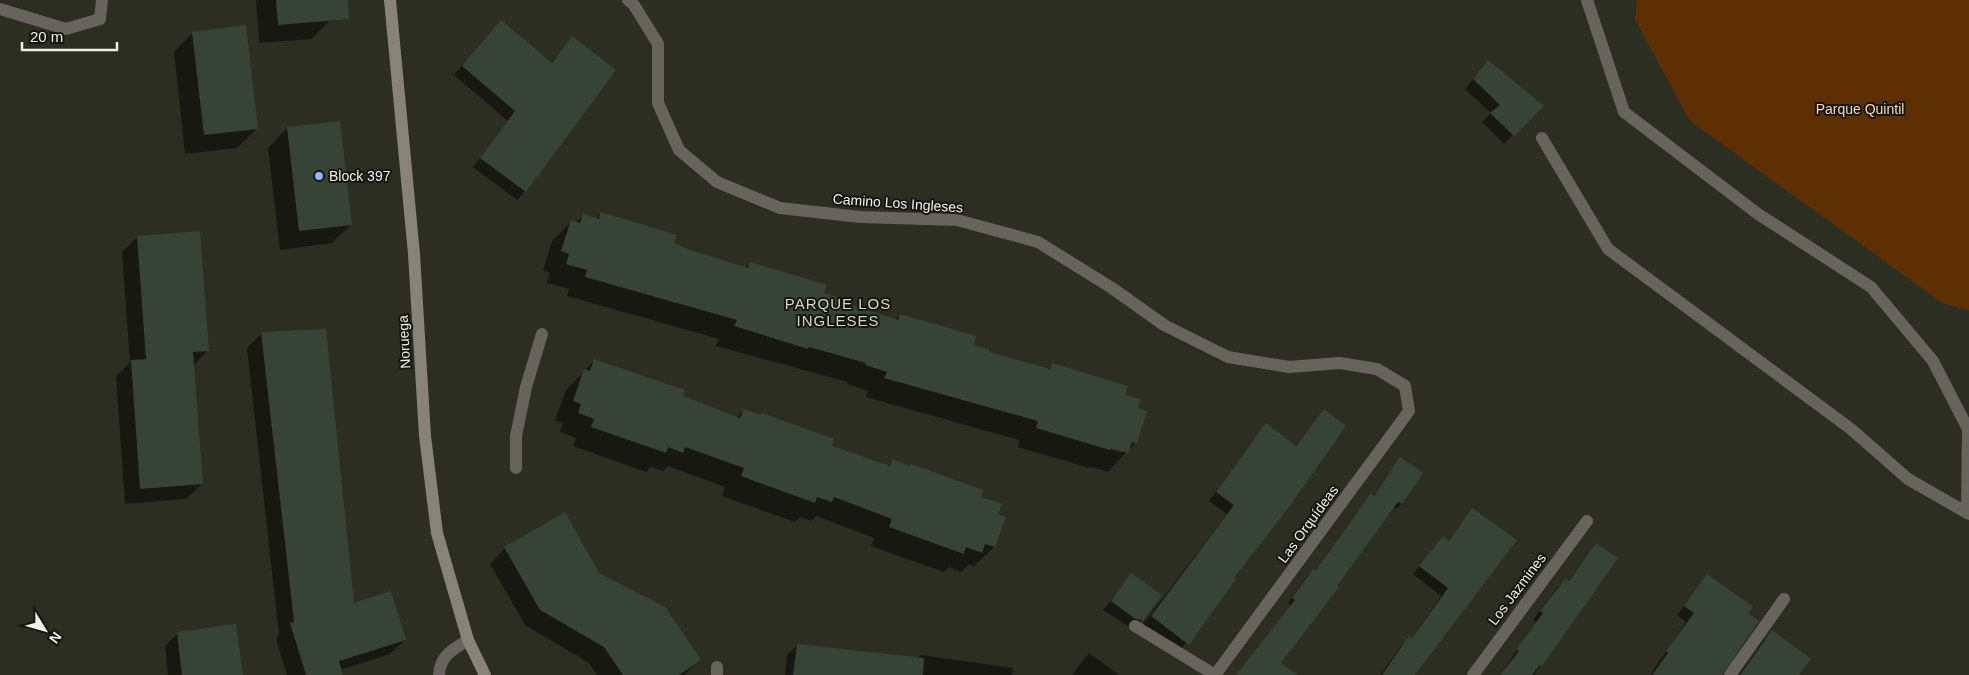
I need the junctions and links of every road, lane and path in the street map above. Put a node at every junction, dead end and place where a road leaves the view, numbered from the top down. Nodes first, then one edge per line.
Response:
1 (102, 0) edge
2 (390, 0) edge
3 (628, 0) edge
4 (1587, 0) edge
5 (0, 10) edge
6 (1542, 138) dead end
7 (542, 334) dead end
8 (1405, 386) joint
9 (516, 468) dead end
10 (1968, 512) edge
11 (1586, 521) dead end
12 (1784, 599) dead end
13 (1135, 626) dead end
14 (468, 640) junction
15 (440, 675) edge
16 (485, 675) edge
17 (1215, 675) edge
18 (1472, 675) edge
19 (1730, 675) edge

1 - 5 street
2 - 14 main road, Noruega
3 - 8 street, Camino Los Ingleses
4 - 10 street
6 - 10 street
7 - 9 street
8 - 17 street, Las Orquídeas
11 - 18 street, Los Jazmines
12 - 19 street
13 - 17 street
14 - 15 street
14 - 16 main road, Noruega

